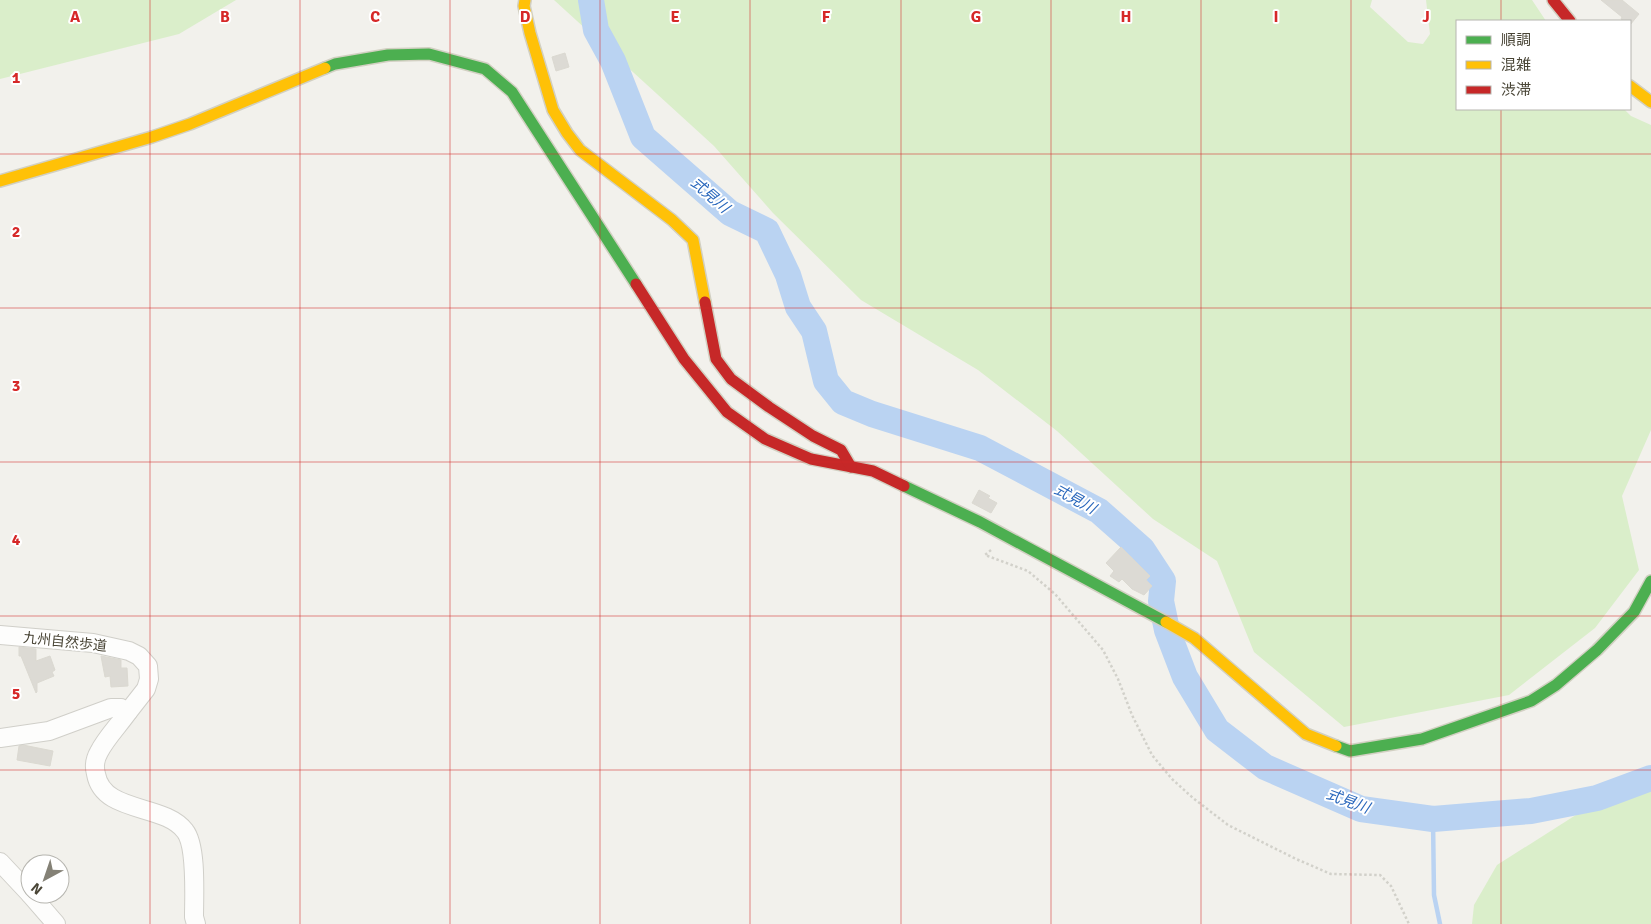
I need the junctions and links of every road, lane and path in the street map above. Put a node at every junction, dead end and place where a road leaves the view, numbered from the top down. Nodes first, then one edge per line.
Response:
1 (525, 0) edge
2 (1553, 0) edge
3 (1569, 20) edge
4 (1631, 87) edge
5 (1651, 102) edge
6 (0, 181) edge
7 (851, 467) junction
8 (995, 545) dead end
9 (1651, 581) edge
10 (0, 635) edge
11 (128, 712) junction
12 (0, 738) edge
13 (0, 862) edge
14 (20, 883) edge
15 (39, 904) edge
16 (56, 924) edge
17 (196, 924) edge
18 (1409, 924) edge

1 - 7 street
2 - 3 street
4 - 5 street
6 - 7 street
7 - 9 street
8 - 18 path
10 - 11 street, 九州自然歩道
11 - 12 street
11 - 17 street, 九州自然歩道
13 - 14 street
15 - 16 street

